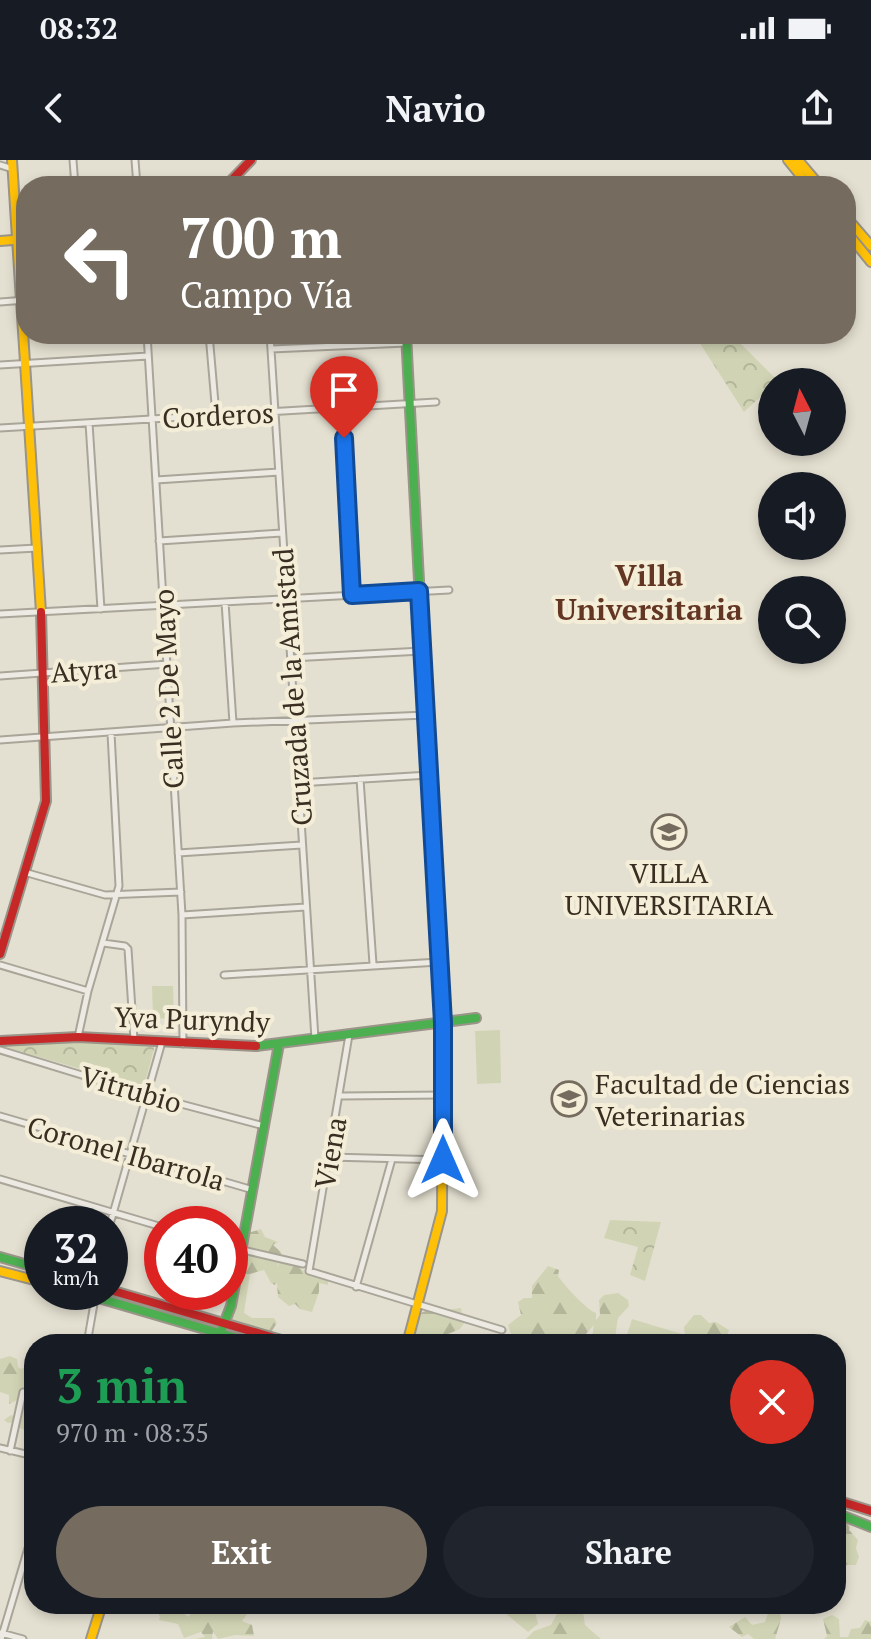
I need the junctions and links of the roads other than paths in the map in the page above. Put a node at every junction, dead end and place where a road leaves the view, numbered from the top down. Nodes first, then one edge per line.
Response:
1 (788, 160) edge
2 (798, 160) edge
3 (12, 164) edge
4 (0, 165) edge
5 (801, 176) edge
6 (812, 176) edge
7 (16, 194) edge
8 (856, 229) edge
9 (856, 243) edge
10 (871, 246) edge
11 (871, 262) edge
12 (24, 344) edge
13 (147, 344) edge
14 (210, 344) edge
15 (271, 344) edge
16 (332, 344) edge
17 (406, 344) edge
18 (271, 349) junction
19 (148, 356) junction
20 (24, 364) junction
21 (0, 365) edge
22 (436, 402) dead end
23 (409, 404) junction
24 (342, 407) junction
25 (275, 412) junction
26 (216, 415) junction
27 (152, 419) junction
28 (89, 423) junction
29 (28, 426) junction
30 (0, 428) edge
31 (279, 472) junction
32 (156, 480) junction
33 (283, 533) junction
34 (159, 541) junction
35 (37, 548) junction
36 (0, 550) edge
37 (449, 590) dead end
38 (419, 591) junction
39 (352, 595) junction
40 (287, 598) junction
41 (225, 602) junction
42 (163, 605) junction
43 (101, 609) junction
44 (41, 612) junction
45 (0, 614) edge
46 (422, 651) junction
47 (291, 658) junction
48 (168, 664) junction
49 (44, 673) junction
50 (0, 676) edge
51 (426, 715) junction
52 (294, 720) junction
53 (233, 723) junction
54 (171, 727) junction
55 (111, 733) junction
56 (46, 737) junction
57 (0, 740) edge
58 (429, 775) junction
59 (360, 779) junction
60 (298, 783) junction
61 (302, 845) junction
62 (178, 853) junction
63 (24, 872) junction
64 (181, 892) junction
65 (117, 896) junction
66 (306, 907) junction
67 (182, 915) junction
68 (103, 943) junction
69 (0, 954) edge
70 (439, 962) junction
71 (373, 964) junction
72 (0, 965) edge
73 (310, 969) junction
74 (224, 975) dead end
75 (88, 991) junction
76 (476, 1018) dead end
77 (443, 1023) junction
78 (349, 1035) junction
79 (78, 1037) junction
80 (134, 1040) junction
81 (315, 1040) junction
82 (0, 1041) edge
83 (162, 1042) junction
84 (183, 1044) junction
85 (279, 1044) junction
86 (0, 1050) edge
87 (147, 1095) junction
88 (443, 1095) junction
89 (341, 1096) junction
90 (0, 1116) edge
91 (264, 1126) junction
92 (130, 1154) junction
93 (330, 1157) junction
94 (392, 1159) junction
95 (443, 1160) junction
96 (0, 1179) edge
97 (253, 1190) junction
98 (90, 1206) edge
99 (115, 1206) edge
100 (248, 1220) edge
101 (248, 1252) edge
102 (0, 1257) edge
103 (24, 1264) edge
104 (303, 1264) dead end
105 (0, 1271) edge
106 (24, 1277) edge
107 (356, 1287) junction
108 (128, 1295) edge
109 (418, 1305) junction
110 (128, 1307) edge
111 (93, 1310) edge
112 (229, 1310) edge
113 (226, 1323) junction
114 (502, 1330) dead end
115 (89, 1334) edge
116 (222, 1334) joint
117 (262, 1334) edge
118 (410, 1334) edge
119 (23, 1392) dead end
120 (0, 1448) edge
121 (10, 1451) junction
122 (24, 1454) edge
123 (846, 1503) edge
124 (871, 1511) edge
125 (846, 1517) edge
126 (871, 1527) edge
127 (24, 1560) edge
128 (99, 1614) edge
129 (1, 1635) edge
130 (23, 1639) edge
131 (91, 1639) edge

1 - 5 main road
2 - 6 main road
3 - 4 street
3 - 7 main road
8 - 10 main road
9 - 11 main road
12 - 20 main road
13 - 19 street, Calle 2 De Mayo
14 - 26 street
15 - 18 street, Cruzada de la Amistad
16 - 18 street
17 - 23 main road
18 - 25 street, Cruzada de la Amistad
19 - 20 street
19 - 27 street, Calle 2 De Mayo
20 - 21 street
20 - 29 main road
22 - 23 street, Corderos
23 - 24 street, Corderos
23 - 38 main road
24 - 25 street, Corderos
24 - 39 street
25 - 26 street, Corderos
25 - 31 street, Cruzada de la Amistad
26 - 27 street, Corderos
27 - 28 street, Corderos
27 - 32 street, Calle 2 De Mayo
28 - 29 street, Corderos
28 - 43 street
29 - 30 street, Corderos
29 - 35 main road
31 - 32 street
31 - 33 street, Cruzada de la Amistad
32 - 34 street, Calle 2 De Mayo
33 - 34 street
33 - 40 street, Cruzada de la Amistad
34 - 42 street, Calle 2 De Mayo
35 - 36 street
35 - 44 main road
37 - 38 street
38 - 39 street
38 - 46 main road
39 - 40 street
40 - 41 street
40 - 47 street, Cruzada de la Amistad
41 - 42 street
41 - 53 street
42 - 43 street
42 - 48 street, Calle 2 De Mayo
43 - 44 street
44 - 45 street
44 - 49 main road
46 - 47 street
46 - 51 main road
47 - 52 street, Cruzada de la Amistad
48 - 49 street, Atyra
48 - 54 street, Calle 2 De Mayo
49 - 50 street, Atyra
49 - 56 main road
51 - 52 street
51 - 58 main road
52 - 53 street
52 - 60 street, Cruzada de la Amistad
53 - 54 street
54 - 55 street
54 - 62 street, Calle 2 De Mayo
55 - 56 street
55 - 65 street
56 - 57 street
56 - 63 main road
58 - 59 street
58 - 70 main road
59 - 60 street
59 - 71 street
60 - 61 street, Cruzada de la Amistad
61 - 62 street
61 - 66 street, Cruzada de la Amistad
62 - 64 street, Calle 2 De Mayo
63 - 65 street
63 - 69 main road
64 - 65 street
64 - 67 street, Calle 2 De Mayo
65 - 68 street
66 - 67 street
66 - 73 street, Cruzada de la Amistad
67 - 84 street, Calle 2 De Mayo
68 - 75 street
68 - 80 street
70 - 71 street
70 - 77 main road
71 - 73 street
72 - 75 street
73 - 74 street
73 - 81 street, Cruzada de la Amistad
75 - 79 street
76 - 77 main road, Yva Puryndy
77 - 78 main road, Yva Puryndy
77 - 88 main road
78 - 81 main road, Yva Puryndy
78 - 89 street, Viena
79 - 80 main road, Yva Puryndy
79 - 82 main road, Yva Puryndy
80 - 83 main road, Yva Puryndy
81 - 85 main road, Yva Puryndy
83 - 84 main road, Yva Puryndy
83 - 87 street
84 - 85 main road, Yva Puryndy
85 - 91 main road
86 - 87 street, Vitrubio
87 - 91 street, Vitrubio
87 - 92 street
88 - 89 street
88 - 95 main road
89 - 93 street, Viena
90 - 92 street, Coronel Ibarrola
91 - 97 main road
92 - 97 street, Coronel Ibarrola
92 - 99 street
93 - 94 street
93 - 107 street, Viena
94 - 95 street
94 - 107 street
95 - 109 main road
96 - 98 street
97 - 100 main road
101 - 104 street
102 - 103 main road
105 - 106 main road
107 - 109 street
108 - 113 main road
109 - 114 street
109 - 118 main road
110 - 116 main road
111 - 115 street
112 - 113 main road
113 - 116 main road
113 - 117 main road
119 - 121 street
120 - 121 street
121 - 122 street
123 - 124 main road
125 - 126 main road
127 - 129 street
128 - 131 main road
129 - 130 street

